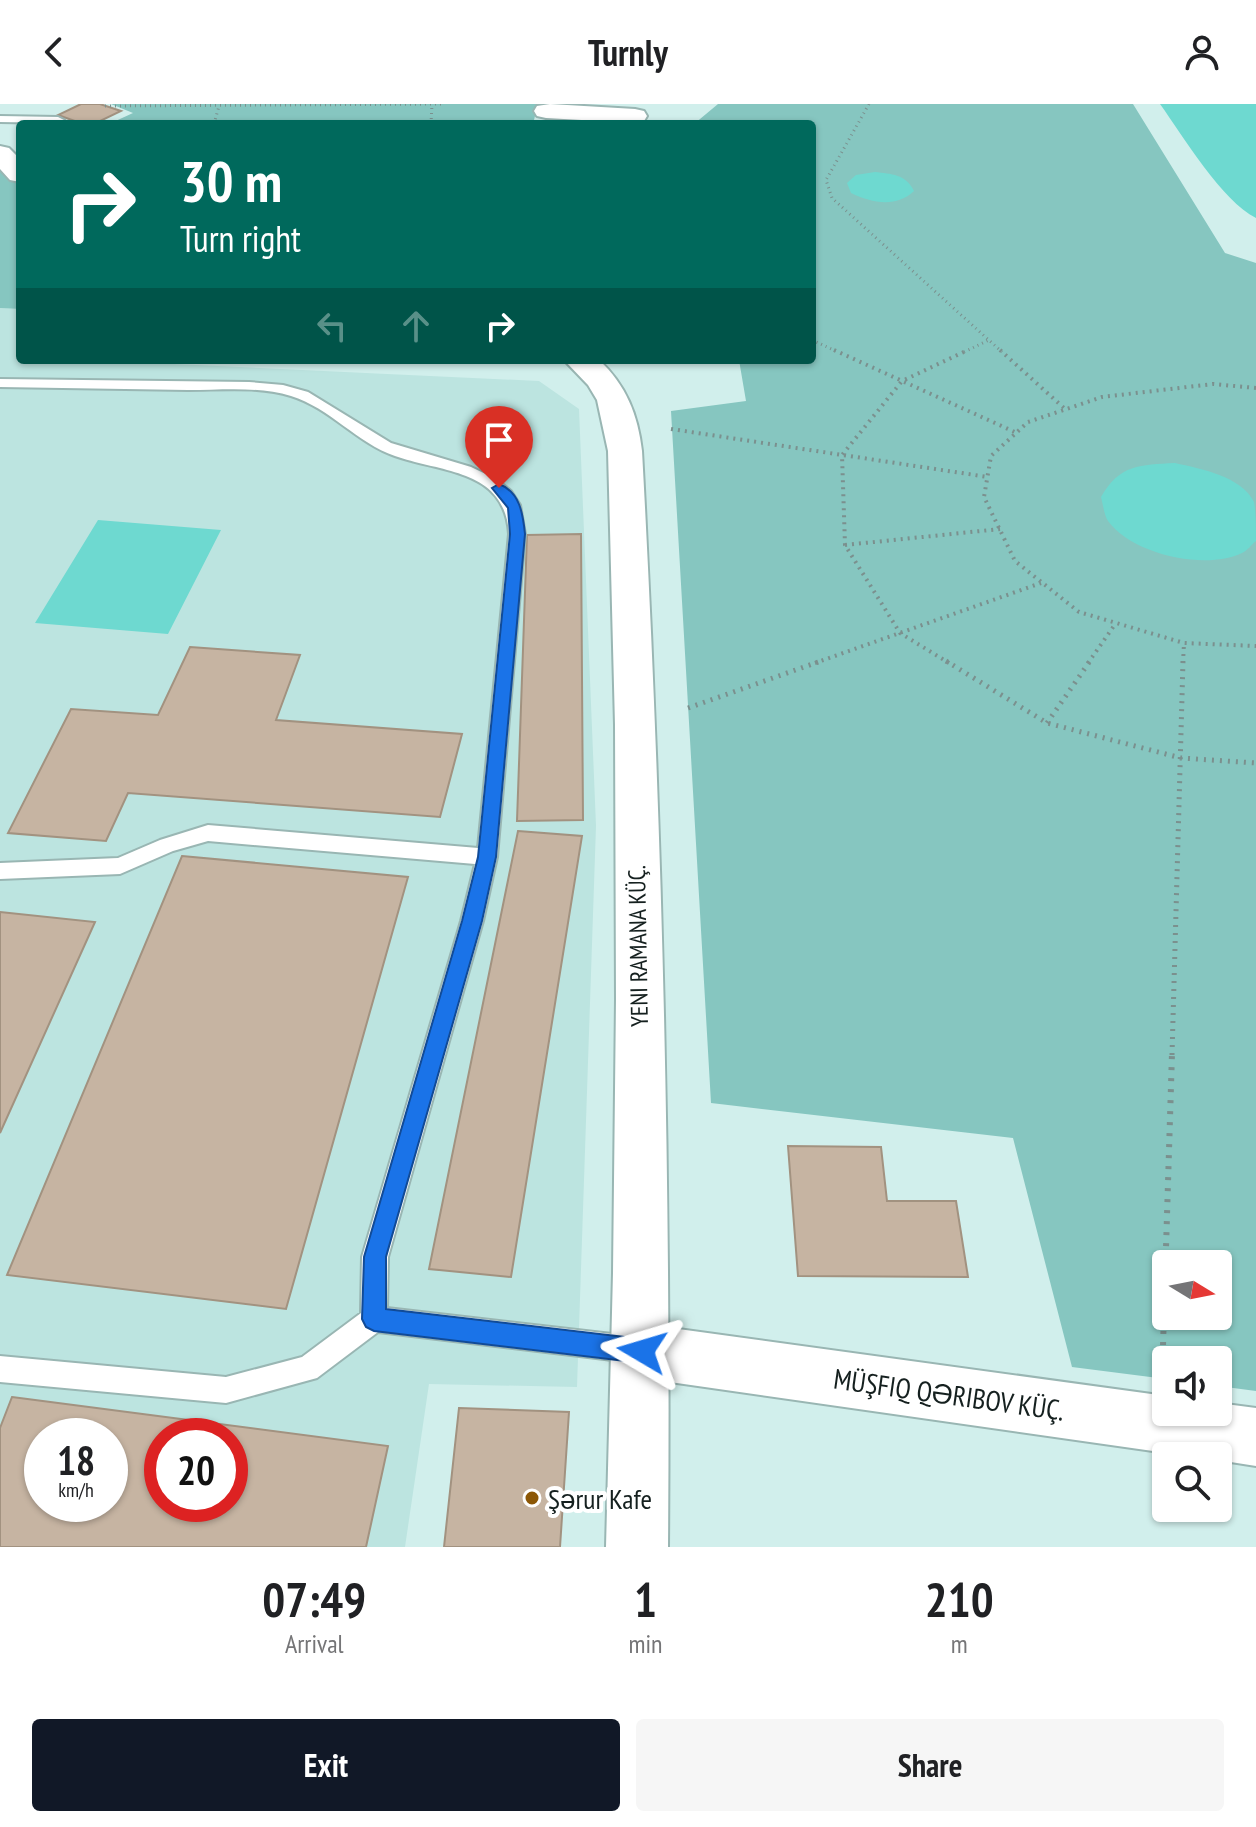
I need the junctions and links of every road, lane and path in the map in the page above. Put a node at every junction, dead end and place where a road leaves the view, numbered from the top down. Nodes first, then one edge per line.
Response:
1 (432, 104) edge
2 (442, 104) edge
3 (869, 104) edge
4 (184, 105) edge
5 (105, 106) edge
6 (219, 106) junction
7 (545, 113) edge
8 (635, 116) dead end
9 (0, 119) edge
10 (58, 120) dead end
11 (215, 120) edge
12 (0, 154) edge
13 (16, 170) edge
14 (989, 340) junction
15 (816, 342) edge
16 (585, 364) edge
17 (902, 381) junction
18 (0, 383) edge
19 (1256, 388) edge
20 (1066, 410) junction
21 (671, 429) dead end
22 (1017, 433) junction
23 (842, 455) junction
24 (988, 477) junction
25 (1000, 529) junction
26 (845, 545) junction
27 (1041, 583) junction
28 (1116, 623) junction
29 (900, 633) junction
30 (1184, 643) junction
31 (1256, 646) edge
32 (688, 708) dead end
33 (1047, 723) junction
34 (1181, 758) junction
35 (1256, 763) edge
36 (487, 857) junction
37 (0, 871) edge
38 (374, 1319) junction
39 (1163, 1346) edge
40 (642, 1351) junction
41 (0, 1369) edge
42 (1256, 1437) edge
43 (637, 1547) edge

1 - 2 path
1 - 6 path
3 - 14 path
4 - 5 path
4 - 6 path
6 - 11 path
7 - 8 street
9 - 10 lane
12 - 13 street
14 - 17 path
14 - 20 path
15 - 17 path
16 - 40 street, YENI RAMANA KÜÇ.
17 - 22 path
17 - 23 path
18 - 36 lane
19 - 20 path
20 - 22 path
21 - 23 path
22 - 24 path
23 - 24 path
23 - 26 path
24 - 25 path
25 - 26 path
25 - 27 path
26 - 29 path
27 - 28 path
27 - 29 path
28 - 30 path
28 - 33 path
29 - 32 path
29 - 33 path
30 - 31 path
30 - 34 path
33 - 34 path
34 - 35 path
34 - 39 path
36 - 37 lane
36 - 38 lane
38 - 40 lane
38 - 41 lane
40 - 42 street, MÜŞFIQ QƏRIBOV KÜÇ.
40 - 43 street, YENI RAMANA KÜÇ.

